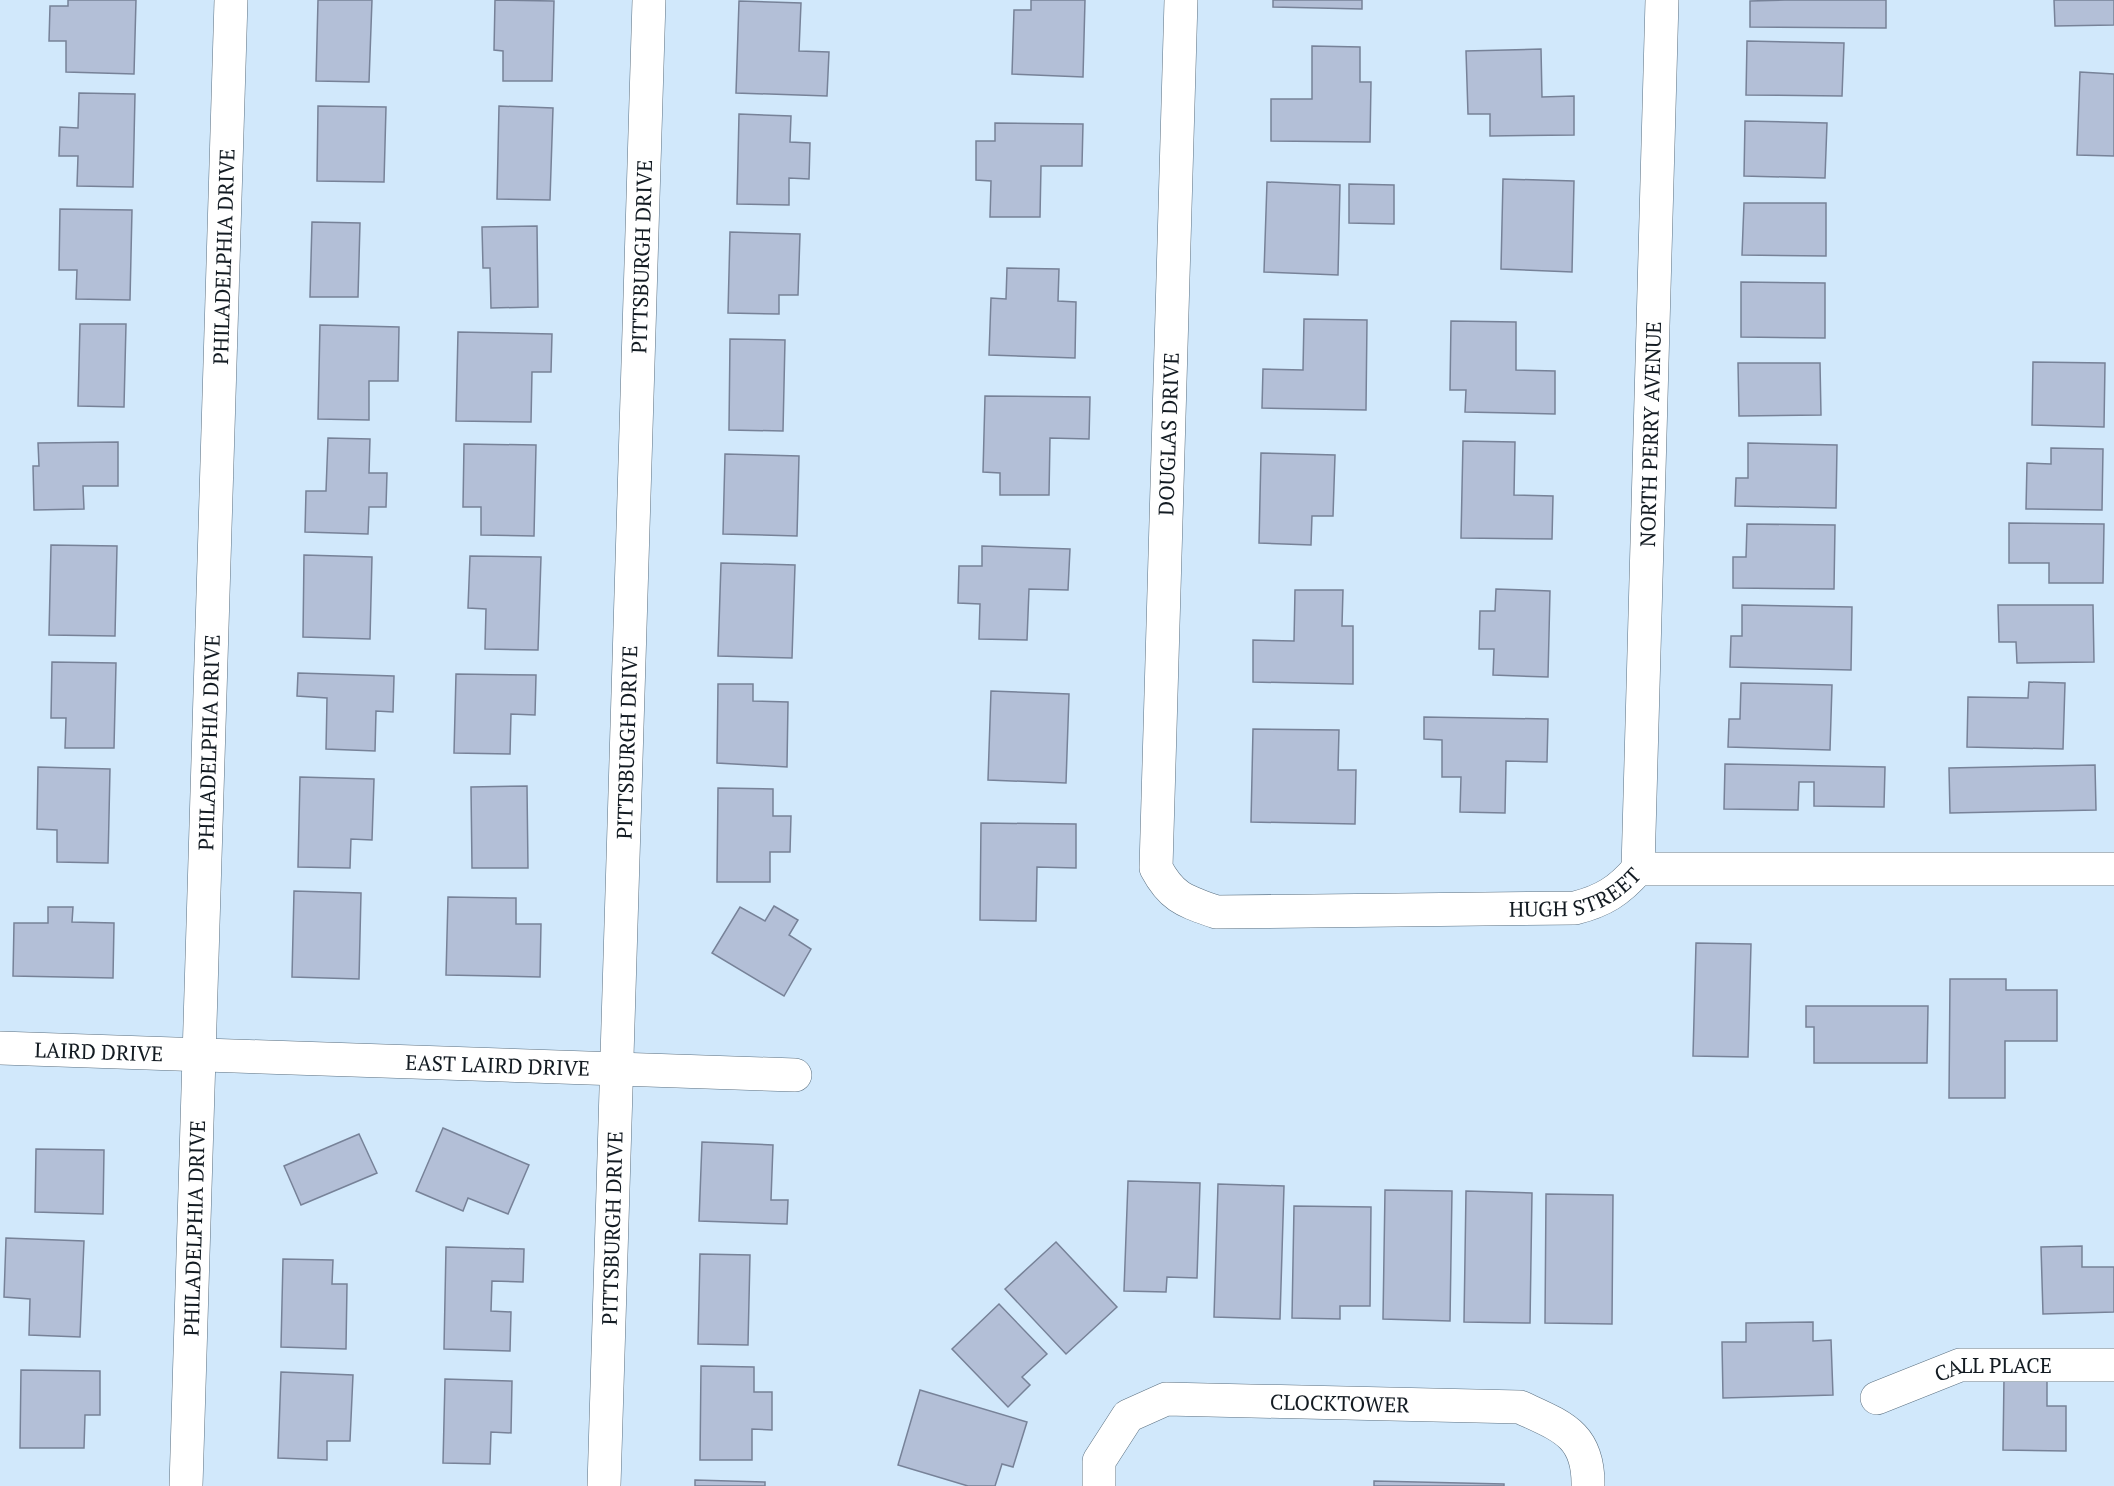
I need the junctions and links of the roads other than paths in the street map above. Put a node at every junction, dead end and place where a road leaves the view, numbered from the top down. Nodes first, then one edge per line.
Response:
1 (231, 0) edge
2 (649, 0) edge
3 (1181, 0) edge
4 (1662, 0) edge
5 (1156, 868) joint
6 (1638, 869) junction
7 (2114, 869) edge
8 (0, 1048) edge
9 (199, 1054) junction
10 (616, 1067) junction
11 (795, 1074) dead end
12 (2114, 1365) edge
13 (1876, 1398) dead end
14 (186, 1486) edge
15 (604, 1486) edge
16 (1099, 1486) edge
17 (1588, 1486) edge

1 - 9 street, PHILADELPHIA DRIVE
2 - 10 street, PITTSBURGH DRIVE
3 - 5 street, DOUGLAS DRIVE
4 - 6 street, NORTH PERRY AVENUE
5 - 6 street, HUGH STREET
6 - 7 street, HUGH STREET
8 - 9 street, LAIRD DRIVE
9 - 10 street, EAST LAIRD DRIVE
9 - 14 street, PHILADELPHIA DRIVE
10 - 11 street, EAST LAIRD DRIVE
10 - 15 street, PITTSBURGH DRIVE
12 - 13 street, CALL PLACE
16 - 17 street, CLOCKTOWER

